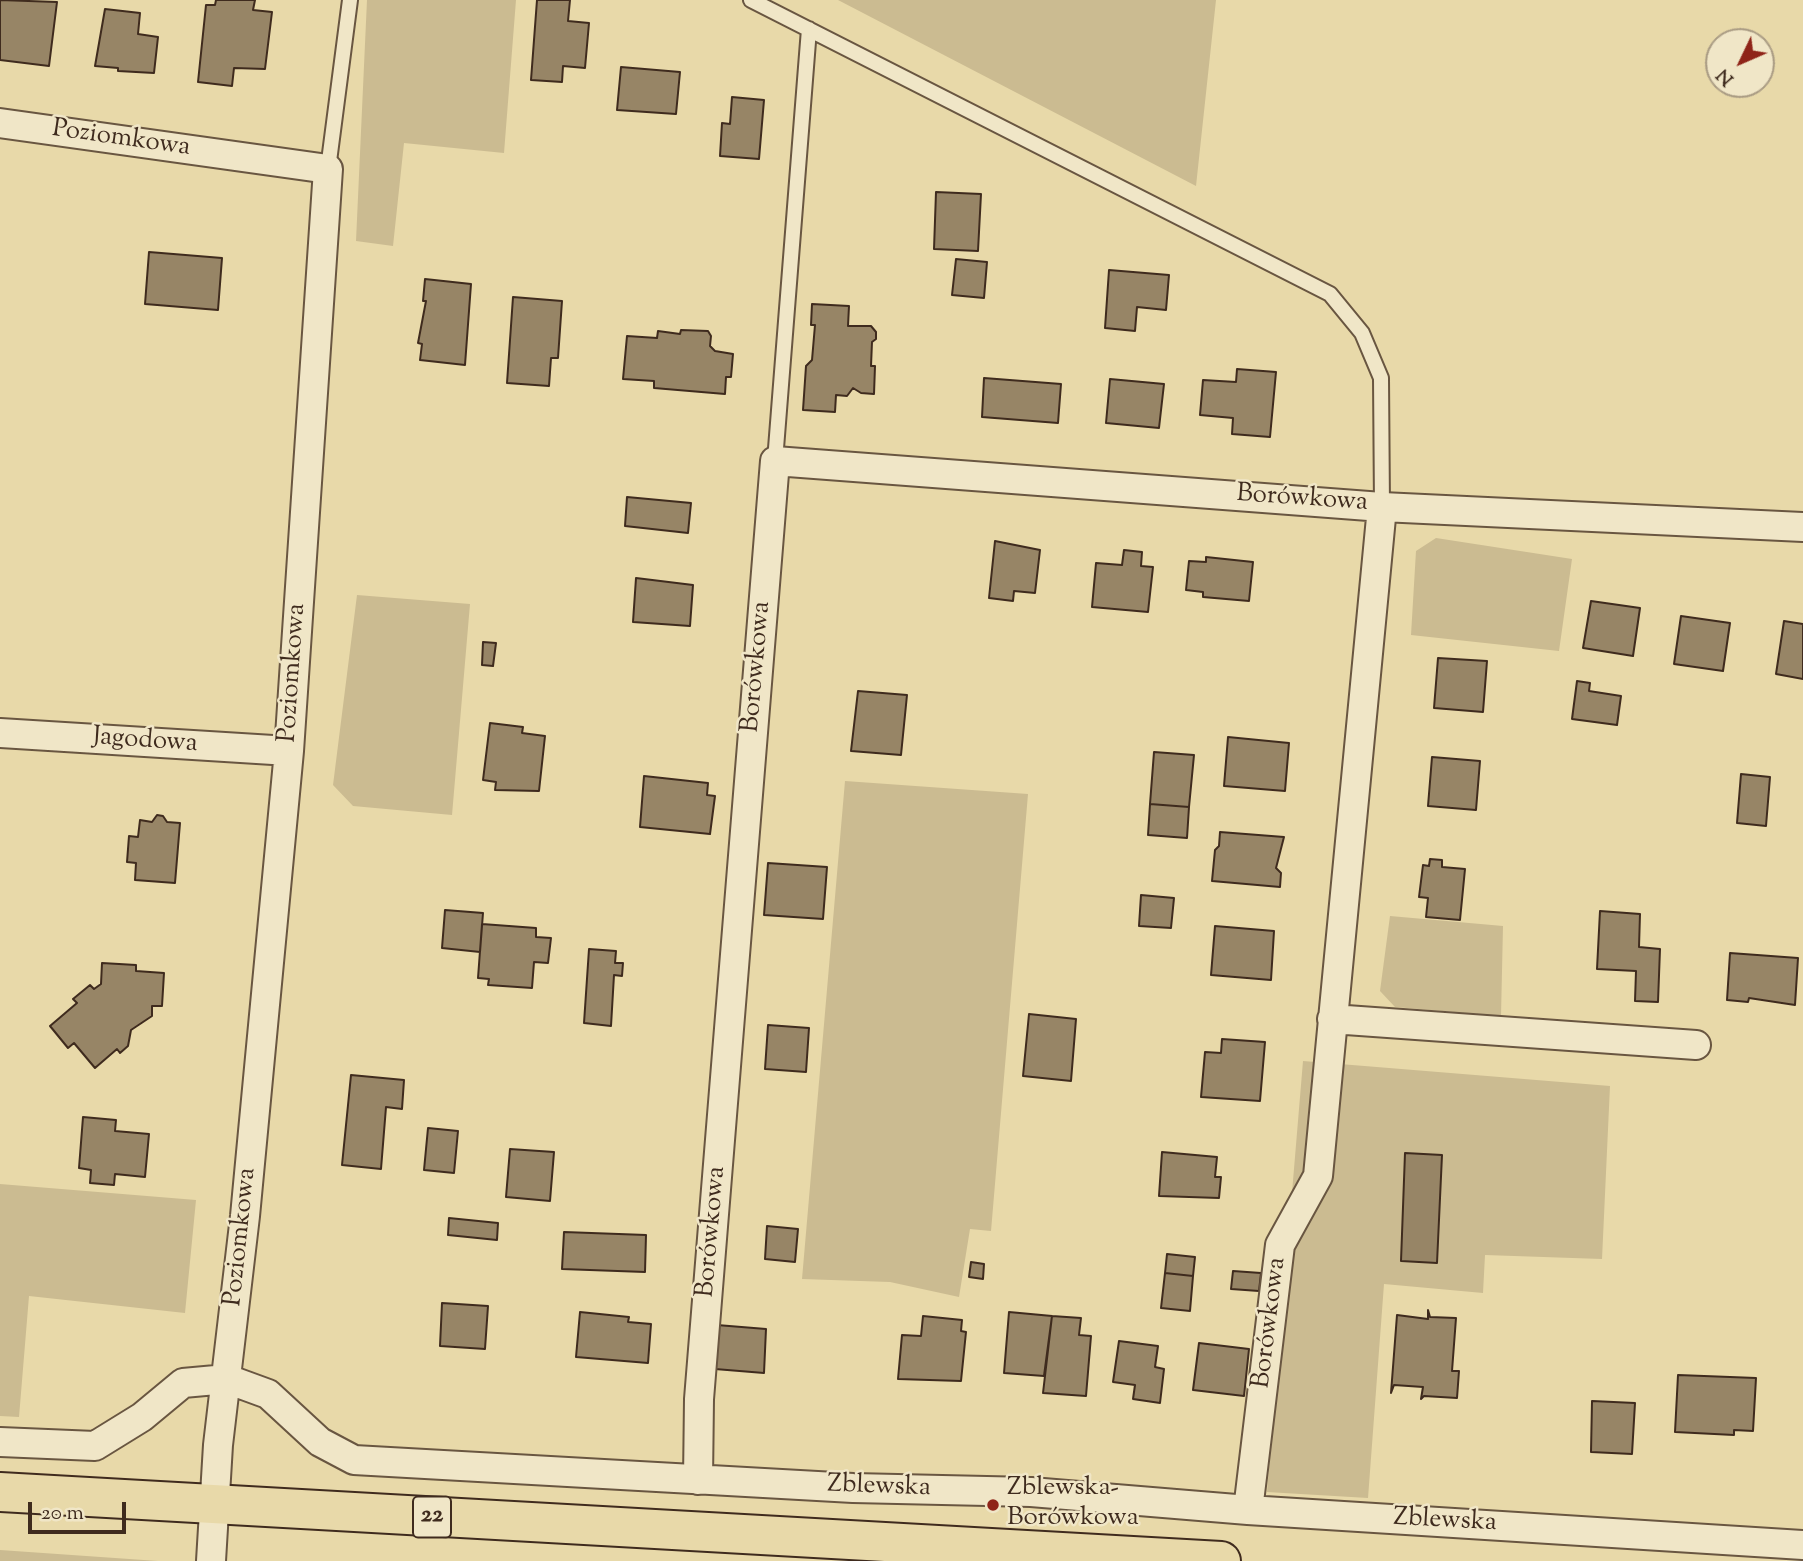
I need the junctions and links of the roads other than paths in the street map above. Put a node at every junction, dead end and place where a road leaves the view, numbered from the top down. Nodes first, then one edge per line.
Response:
1 (350, 0) edge
2 (751, 0) edge
3 (809, 29) junction
4 (0, 123) edge
5 (328, 169) junction
6 (775, 461) junction
7 (1382, 506) junction
8 (1803, 527) edge
9 (0, 733) edge
10 (289, 751) junction
11 (1332, 1019) junction
12 (1696, 1045) dead end
13 (227, 1379) junction
14 (0, 1442) edge
15 (698, 1480) junction
16 (0, 1492) edge
17 (214, 1504) junction
18 (1248, 1510) junction
19 (1803, 1545) edge
20 (211, 1561) edge
21 (1221, 1561) edge

1 - 5 lane
2 - 3 lane
3 - 6 lane
3 - 7 lane
4 - 5 street, Poziomkowa
5 - 10 street, Poziomkowa
6 - 7 street, Borówkowa
6 - 15 street, Borówkowa
7 - 8 street, Borówkowa
7 - 11 street, Borówkowa
9 - 10 street, Jagodowa
10 - 13 street, Poziomkowa
11 - 12 street
11 - 18 street, Borówkowa
13 - 14 street, Zblewska
13 - 15 street, Zblewska
13 - 17 street, Poziomkowa
15 - 18 street, Zblewska
16 - 17 main road, Zblewska / 22
17 - 20 street, Poziomkowa
17 - 21 main road, Zblewska / 22
18 - 19 street, Zblewska

